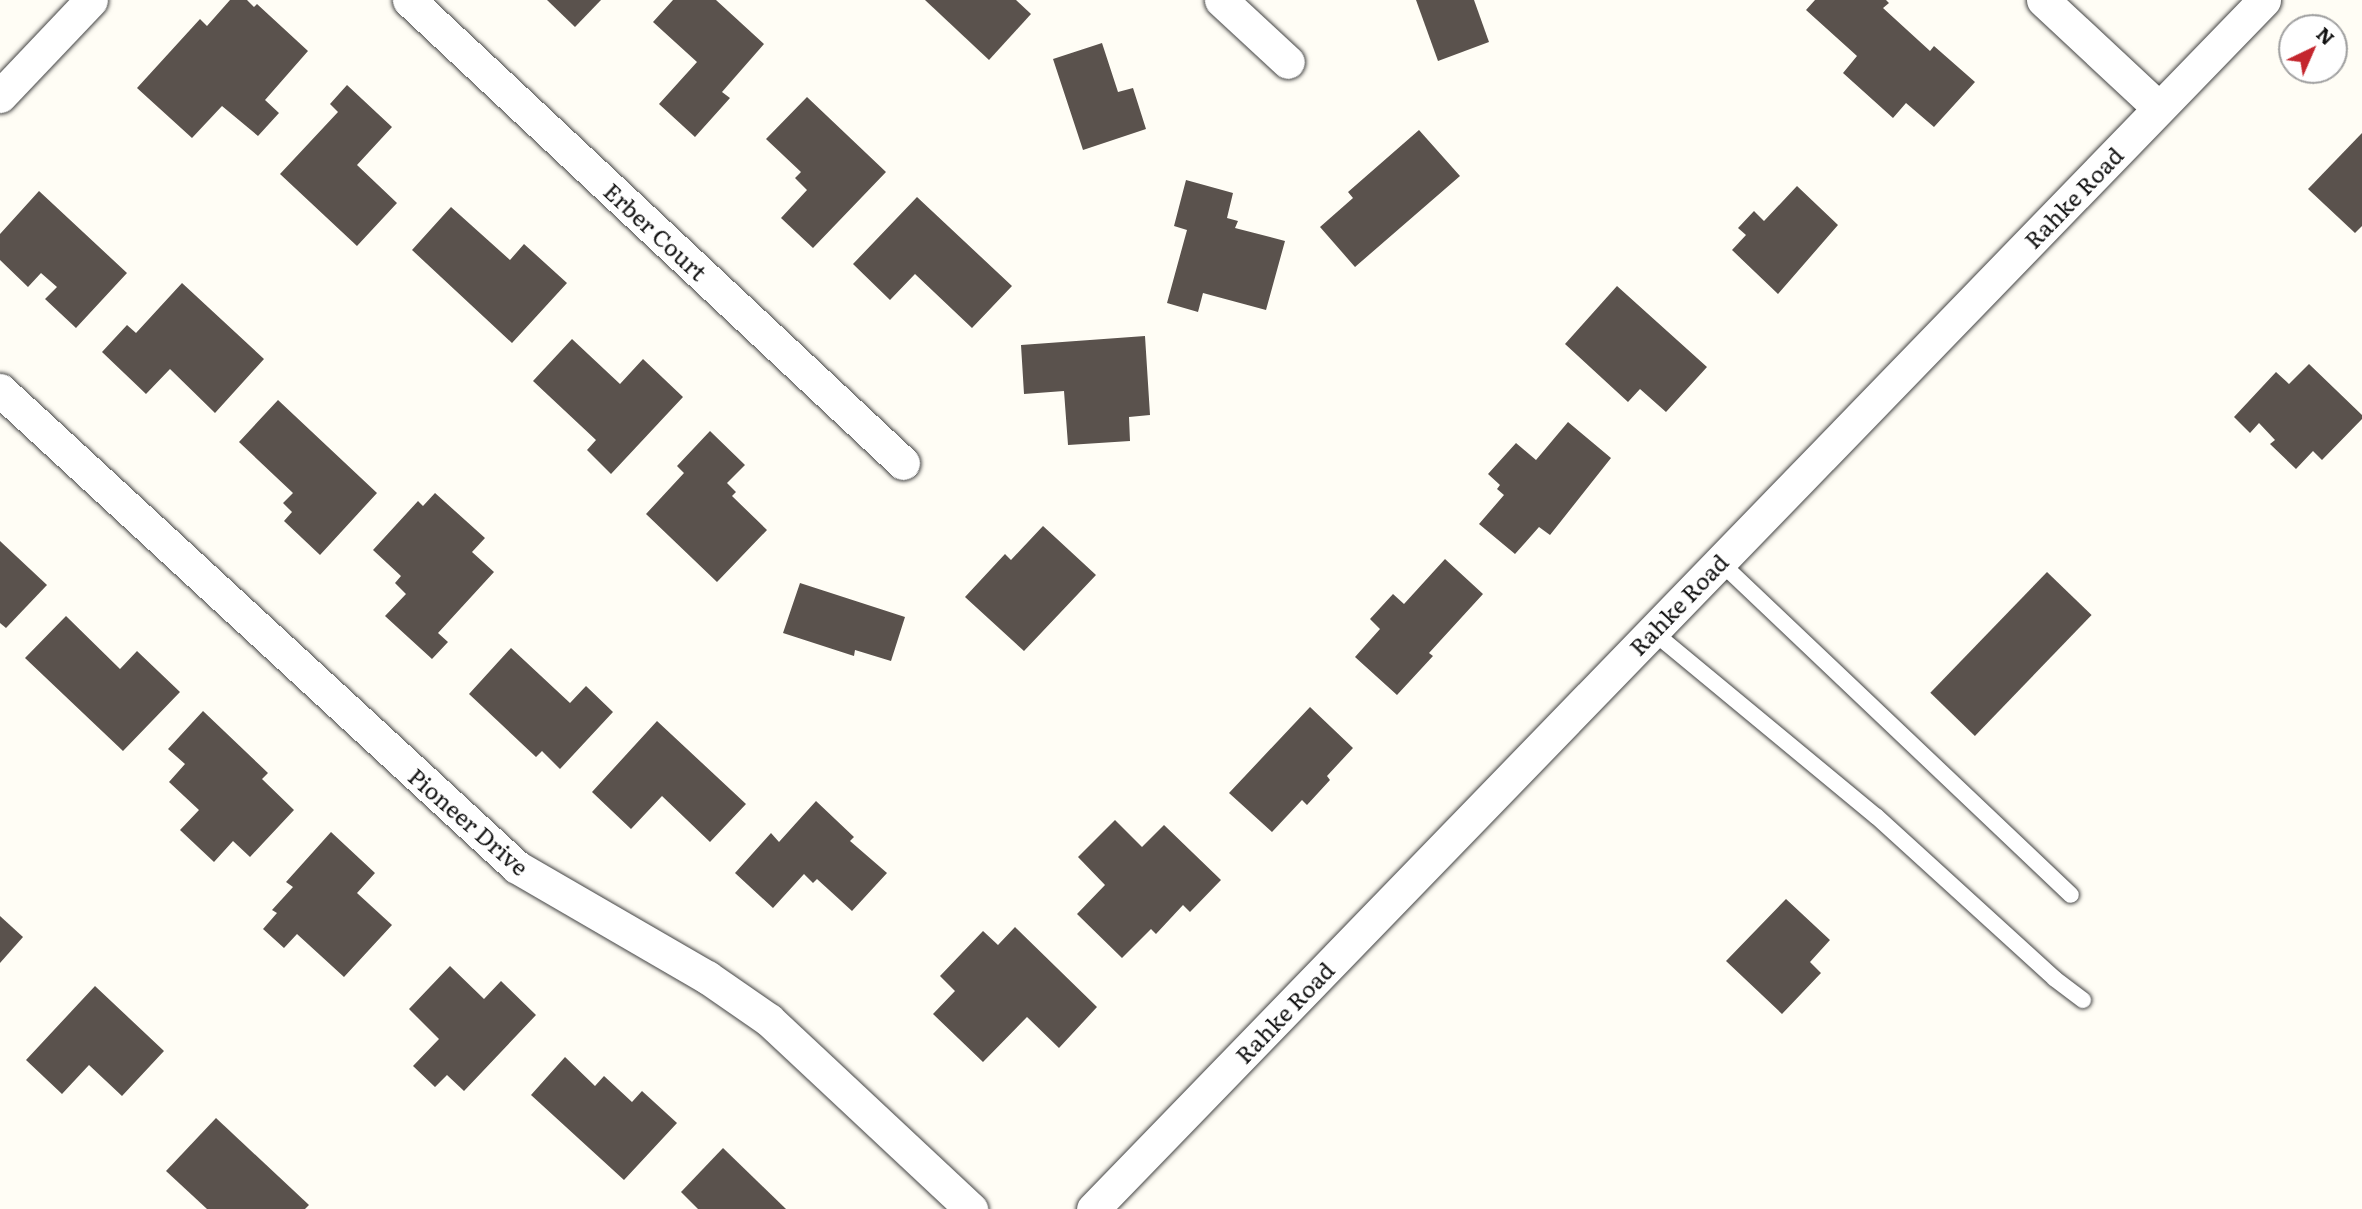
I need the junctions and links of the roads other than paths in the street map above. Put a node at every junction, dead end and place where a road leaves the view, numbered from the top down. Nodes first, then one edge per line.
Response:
1 (91, 0) edge
2 (409, 0) edge
3 (1221, 0) edge
4 (2043, 0) edge
5 (2264, 0) edge
6 (1288, 62) dead end
7 (0, 96) edge
8 (2159, 108) junction
9 (0, 390) edge
10 (903, 463) dead end
11 (1719, 561) junction
12 (1652, 631) junction
13 (2071, 895) dead end
14 (2083, 1000) dead end
15 (971, 1209) edge
16 (1093, 1209) edge

1 - 7 street
2 - 10 street, Erber Court
3 - 6 street
4 - 8 street
5 - 8 street, Rahke Road
8 - 11 street, Rahke Road
9 - 15 street, Pioneer Drive
11 - 12 street, Rahke Road
11 - 13 lane
12 - 14 lane
12 - 16 street, Rahke Road

